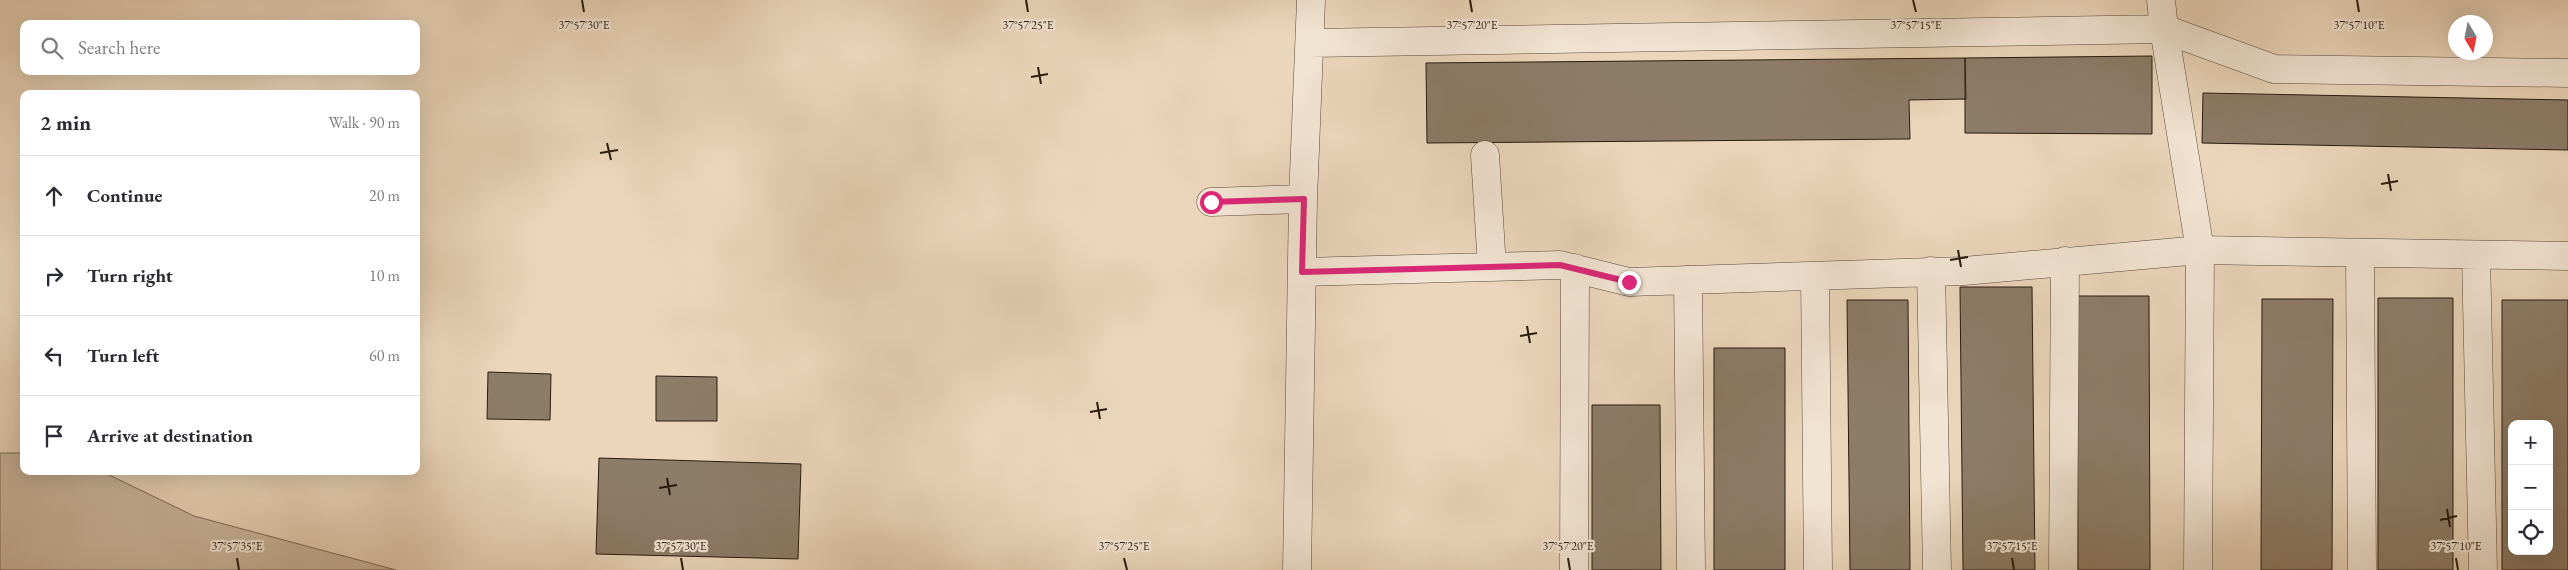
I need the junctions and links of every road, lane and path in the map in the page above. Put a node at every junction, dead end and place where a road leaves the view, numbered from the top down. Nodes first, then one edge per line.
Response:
1 (1312, 0) edge
2 (2161, 0) edge
3 (2164, 29) junction
4 (1310, 43) junction
5 (2568, 73) edge
6 (1486, 155) dead end
7 (1304, 199) junction
8 (1211, 202) dead end
9 (2200, 250) junction
10 (2360, 254) junction
11 (2476, 255) junction
12 (2568, 256) edge
13 (2065, 262) junction
14 (1492, 267) junction
15 (1575, 268) junction
16 (1932, 271) junction
17 (1302, 272) junction
18 (1815, 276) junction
19 (1688, 280) junction
20 (1297, 570) edge
21 (1574, 570) edge
22 (1691, 570) edge
23 (1818, 570) edge
24 (1937, 570) edge
25 (2063, 570) edge
26 (2198, 570) edge
27 (2362, 570) edge
28 (2483, 570) edge

1 - 4 street
2 - 3 street
3 - 4 street
3 - 5 street
3 - 9 street
4 - 7 street
6 - 14 street
7 - 8 street
7 - 17 street
9 - 10 street
9 - 13 street
9 - 26 street
10 - 11 street
10 - 27 street
11 - 12 street
11 - 28 street
13 - 16 street
13 - 25 street
14 - 15 street
14 - 17 street
15 - 19 street
15 - 21 street
16 - 18 street
16 - 24 street
17 - 20 street
18 - 19 street
18 - 23 street
19 - 22 street

